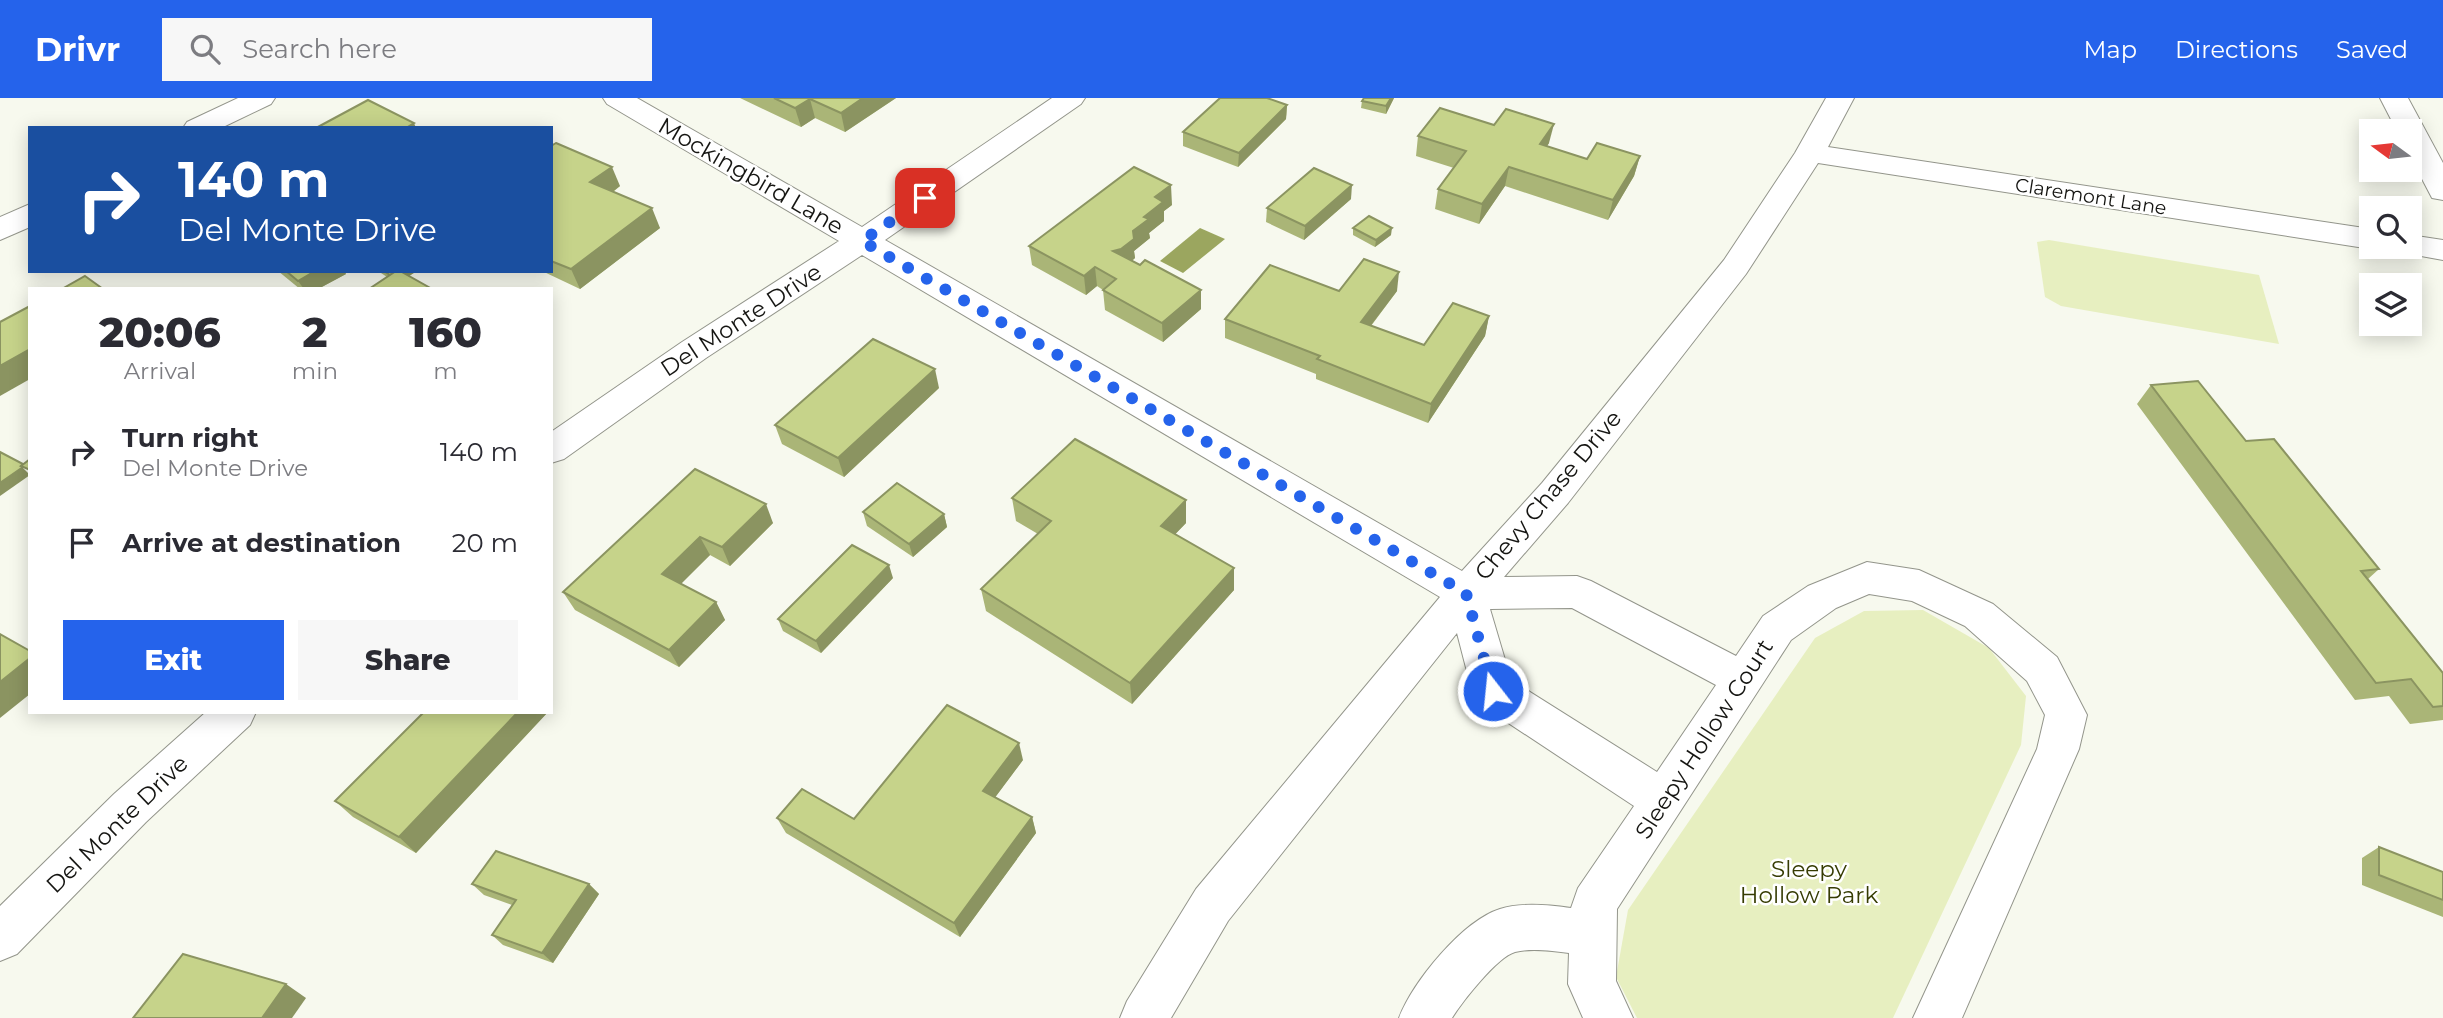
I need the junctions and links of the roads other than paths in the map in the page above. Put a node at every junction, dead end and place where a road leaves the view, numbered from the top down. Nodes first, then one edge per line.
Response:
1 (261, 98) edge
2 (617, 98) edge
3 (1071, 98) edge
4 (1840, 98) edge
5 (2394, 98) edge
6 (201, 126) edge
7 (1810, 153) junction
8 (2443, 191) edge
9 (28, 215) edge
10 (0, 230) edge
11 (2359, 237) edge
12 (862, 241) junction
13 (2422, 247) edge
14 (2443, 250) edge
15 (553, 449) edge
16 (1466, 593) junction
17 (1742, 678) junction
18 (233, 714) edge
19 (1664, 801) junction
20 (1594, 934) junction
21 (0, 938) edge
22 (1144, 1018) edge
23 (1423, 1018) edge
24 (1609, 1018) edge
25 (1937, 1018) edge

1 - 6 street
2 - 12 street, Mockingbird Lane
3 - 12 street, Del Monte Drive
4 - 7 street, Chevy Chase Drive
5 - 8 street
7 - 11 street, Claremont Lane
7 - 16 street, Chevy Chase Drive
9 - 10 street
12 - 15 street, Del Monte Drive
12 - 16 street, Mockingbird Lane
13 - 14 street
16 - 17 street
16 - 19 street
16 - 22 street, Chevy Chase Drive
17 - 19 street, Sleepy Hollow Court
17 - 25 street, Sleepy Hollow Court
18 - 21 street, Del Monte Drive
19 - 20 street, Sleepy Hollow Court
20 - 23 street
20 - 24 street, Sleepy Hollow Court

